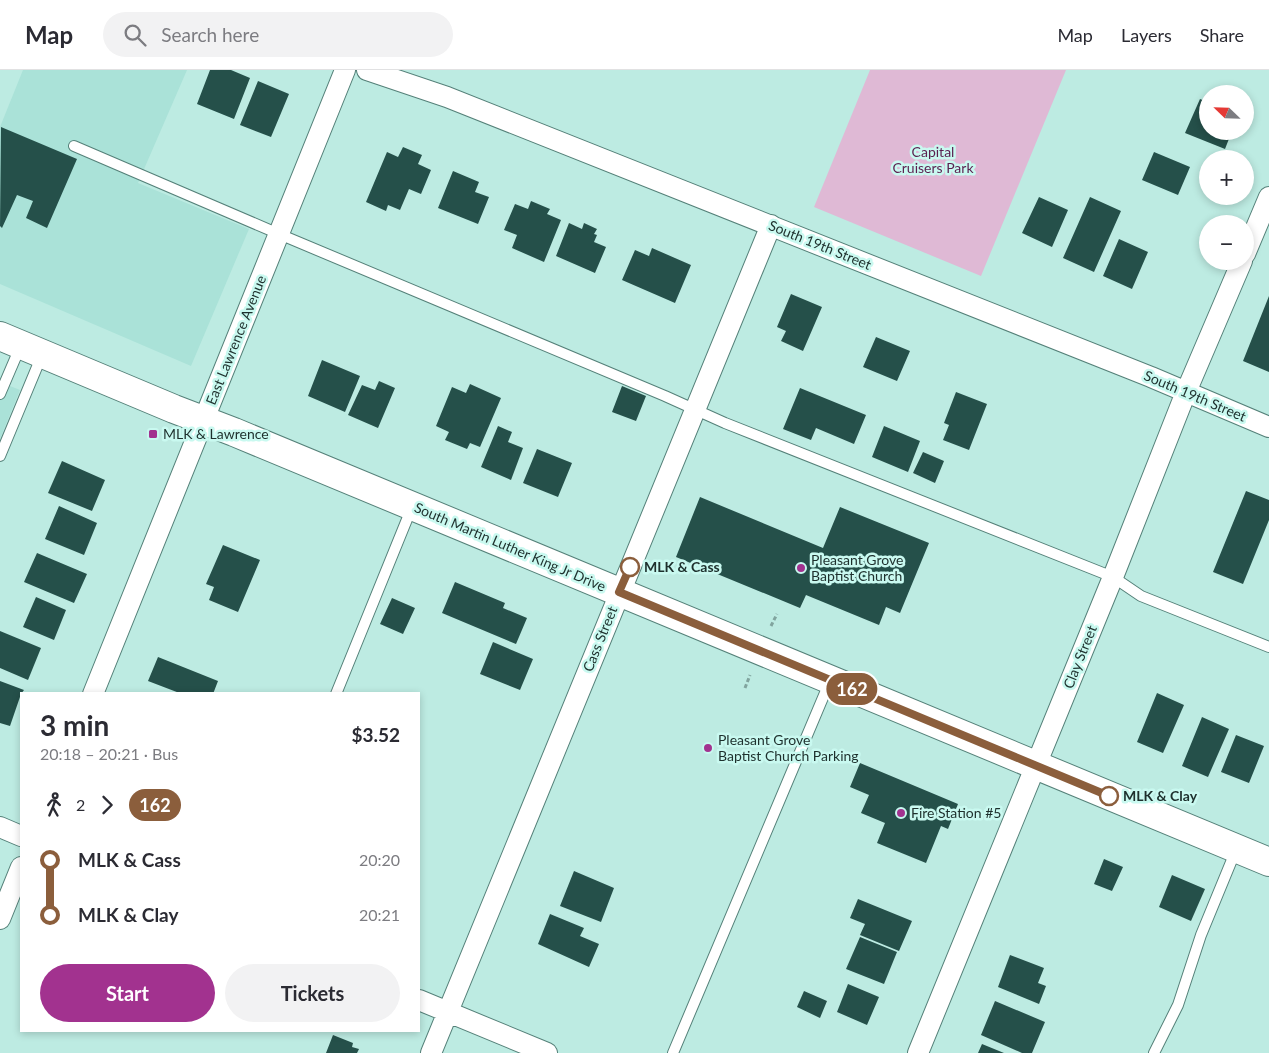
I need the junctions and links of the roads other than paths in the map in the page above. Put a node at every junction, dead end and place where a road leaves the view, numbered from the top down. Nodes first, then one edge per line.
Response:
1 (344, 70) edge
2 (367, 70) edge
3 (74, 146) dead end
4 (1269, 197) edge
5 (771, 225) junction
6 (1254, 233) edge
7 (279, 234) junction
8 (1238, 270) edge
9 (21, 345) edge
10 (1186, 392) junction
11 (0, 394) edge
12 (696, 408) junction
13 (204, 420) junction
14 (1269, 427) edge
15 (0, 456) edge
16 (412, 506) junction
17 (1113, 578) junction
18 (619, 592) junction
19 (1269, 647) edge
20 (831, 680) junction
21 (94, 692) edge
22 (337, 692) edge
23 (1036, 766) junction
24 (0, 827) edge
25 (20, 836) edge
26 (1237, 849) junction
27 (1269, 862) edge
28 (20, 870) edge
29 (0, 920) edge
30 (420, 1000) edge
31 (448, 1012) junction
32 (431, 1053) edge
33 (548, 1053) edge
34 (673, 1053) edge
35 (918, 1053) edge
36 (1154, 1053) edge

1 - 7 street, East Lawrence Avenue
2 - 5 street, South 19th Street
3 - 7 lane
4 - 6 street
5 - 10 street, South 19th Street
5 - 12 street, Cass Street
7 - 12 lane
7 - 13 street, East Lawrence Avenue
8 - 10 street, Clay Street
9 - 11 lane
9 - 13 street, South Martin Luther King Jr Drive
9 - 15 lane
10 - 14 street, South 19th Street
10 - 17 street, Clay Street
12 - 17 lane
12 - 18 street, Cass Street
13 - 16 street, South Martin Luther King Jr Drive
13 - 21 street, East Lawrence Avenue
16 - 18 street, South Martin Luther King Jr Drive
16 - 22 lane
17 - 19 lane
17 - 23 street, Clay Street
18 - 20 street, South Martin Luther King Jr Drive
18 - 31 street, Cass Street
20 - 23 street, South Martin Luther King Jr Drive
20 - 34 lane
23 - 26 street, South Martin Luther King Jr Drive
23 - 35 street, Clay Street
24 - 25 street
26 - 27 street, South Martin Luther King Jr Drive
26 - 36 lane
28 - 29 street
30 - 31 street
31 - 32 street, Cass Street
31 - 33 street

